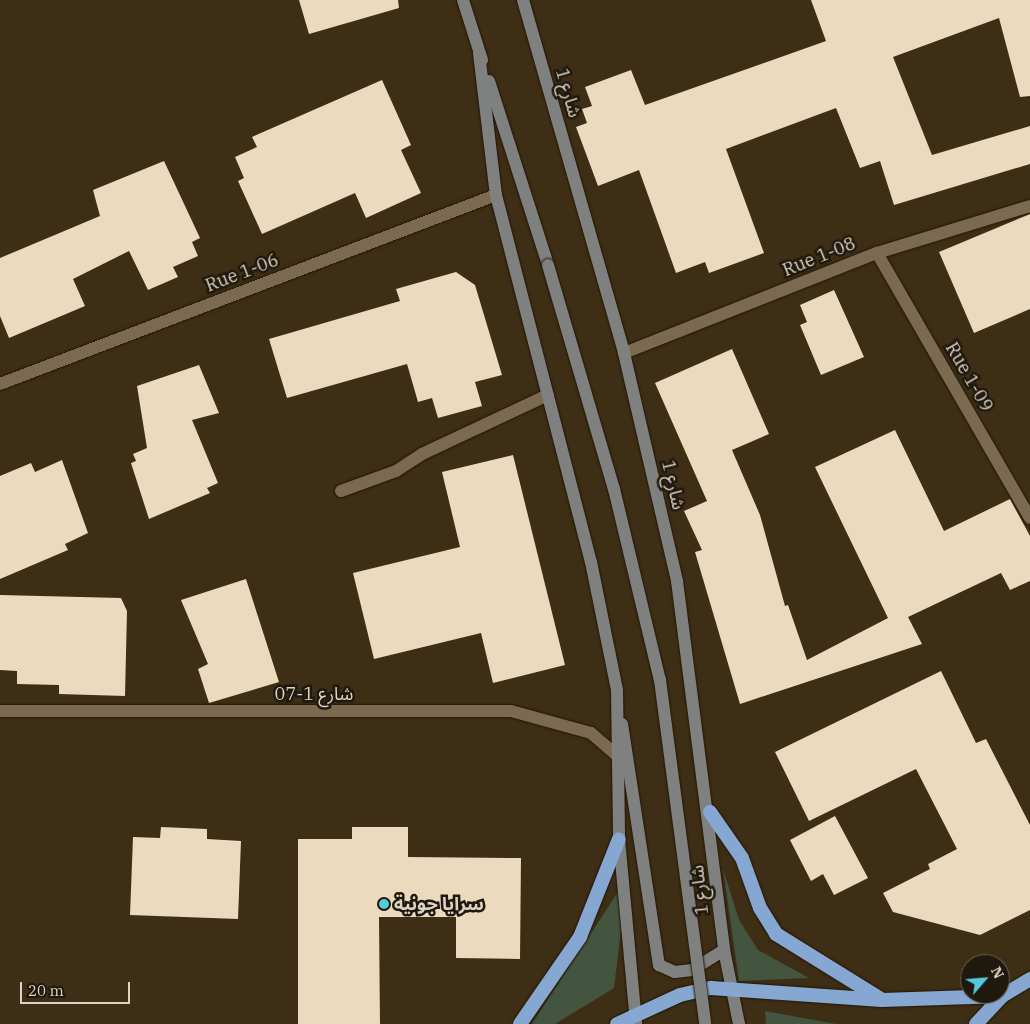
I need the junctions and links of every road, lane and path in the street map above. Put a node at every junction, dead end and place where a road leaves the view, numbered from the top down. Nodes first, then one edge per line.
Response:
1 (463, 0) edge
2 (523, 0) edge
3 (479, 53) junction
4 (496, 195) junction
5 (1030, 206) edge
6 (878, 253) junction
7 (624, 353) junction
8 (0, 384) edge
9 (548, 395) junction
10 (341, 491) dead end
11 (1030, 518) edge
12 (617, 690) junction
13 (0, 711) edge
14 (616, 755) junction
15 (710, 812) junction
16 (619, 839) junction
17 (724, 950) junction
18 (1030, 979) edge
19 (732, 989) junction
20 (1010, 991) edge
21 (960, 997) edge
22 (882, 1000) junction
23 (995, 1004) edge
24 (635, 1019) edge
25 (520, 1024) edge
26 (617, 1024) edge
27 (705, 1024) edge
28 (739, 1024) edge
29 (976, 1024) edge

1 - 3 main road
2 - 7 main road, شارع 1
3 - 4 main road
3 - 27 main road, bridge
4 - 8 street, Rue 1-06
4 - 9 main road
5 - 6 street, Rue 1-08
6 - 7 street, Rue 1-08
6 - 11 street, Rue 1-09
7 - 15 main road, شارع 1
9 - 10 street
9 - 12 main road
12 - 14 main road
12 - 17 main road
13 - 14 street, شارع 1-07
14 - 16 main road
15 - 17 main road, شارع 1
15 - 22 highway
16 - 24 main road
16 - 25 highway
17 - 19 main road, شارع 1
18 - 20 highway
19 - 22 highway
19 - 24 highway
19 - 28 main road, شارع 1
21 - 22 highway
23 - 29 highway
24 - 26 highway

